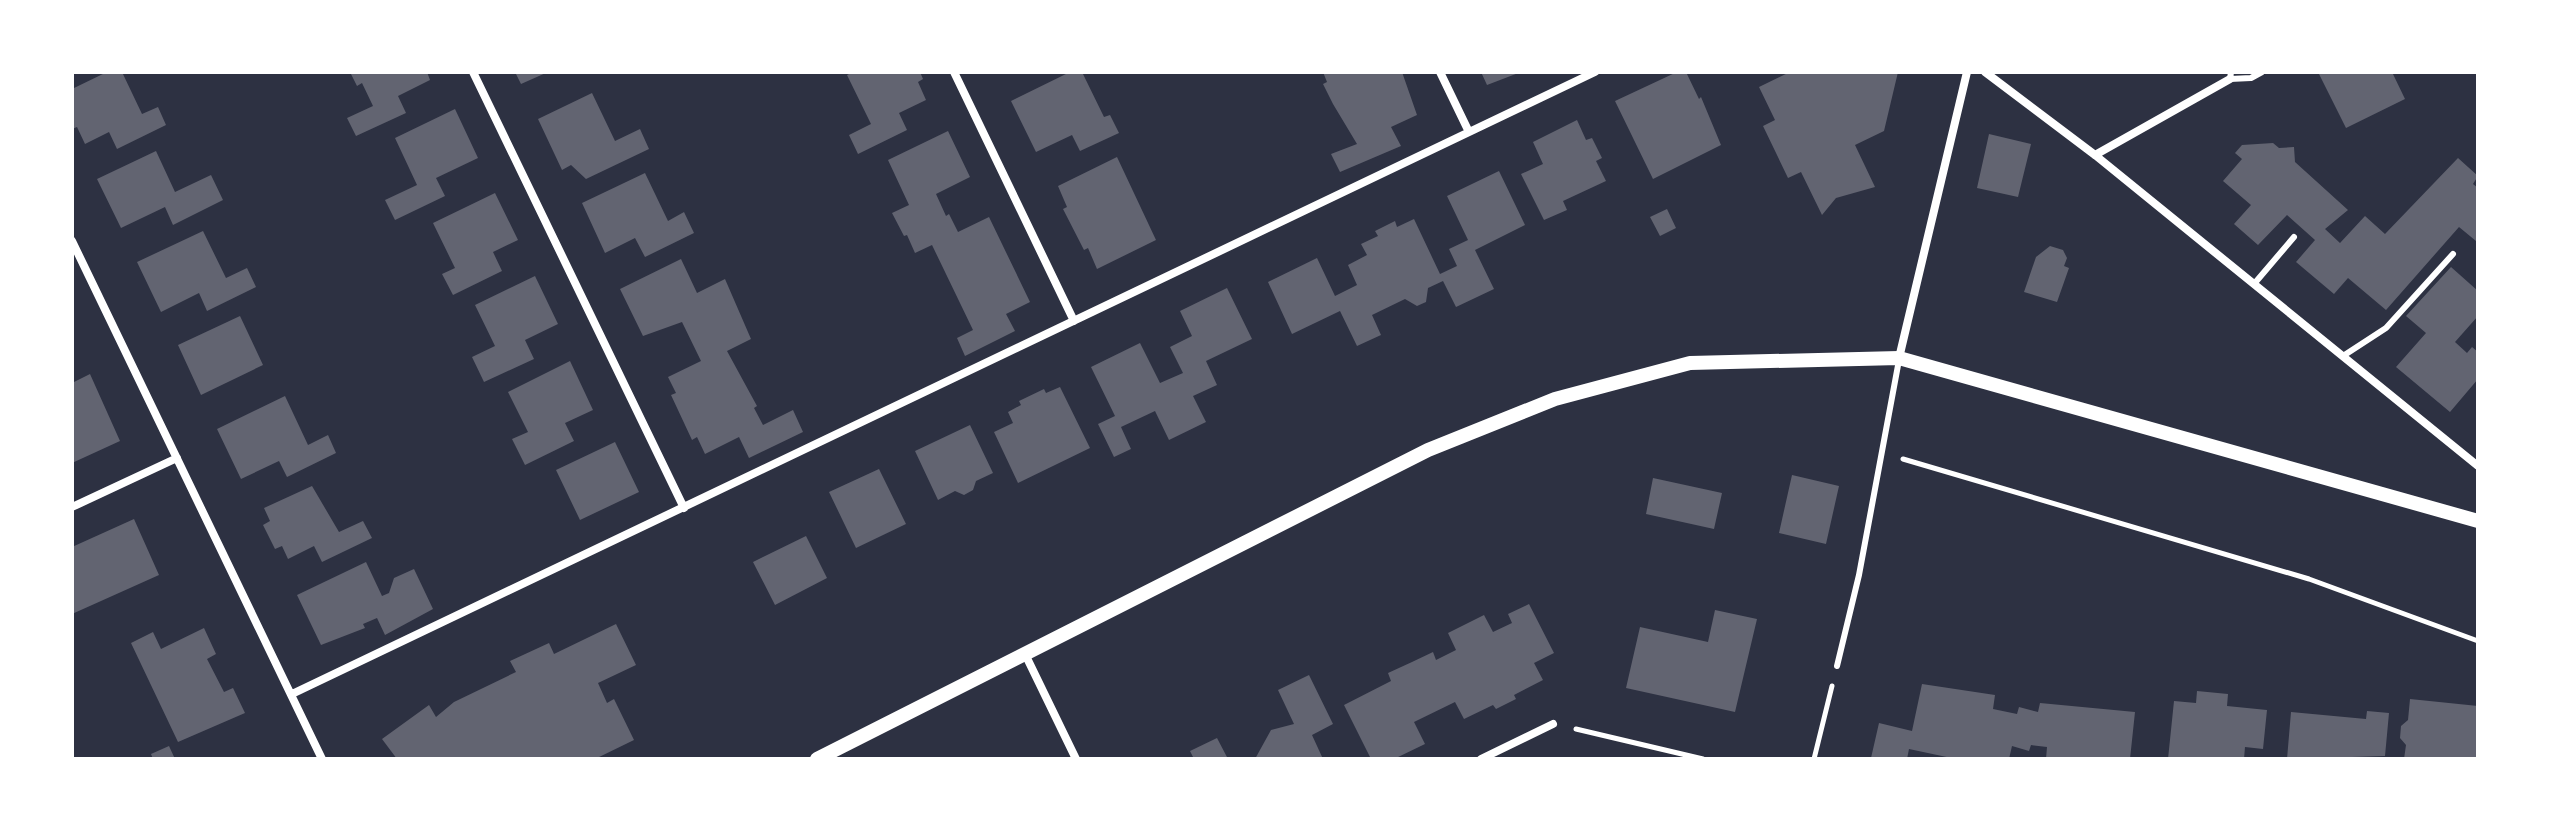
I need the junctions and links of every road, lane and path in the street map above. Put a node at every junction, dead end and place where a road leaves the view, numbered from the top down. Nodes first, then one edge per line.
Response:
1 (473, 72) edge
2 (954, 72) edge
3 (1440, 72) edge
4 (1595, 72) edge
5 (1967, 72) edge
6 (1985, 72) edge
7 (2262, 72) edge
8 (2230, 75) edge
9 (1468, 130) junction
10 (2095, 155) junction
11 (2294, 237) dead end
12 (72, 241) edge
13 (2453, 254) dead end
14 (2254, 284) junction
15 (1074, 321) junction
16 (2343, 356) junction
17 (1899, 358) junction
18 (1884, 454) junction
19 (177, 458) junction
20 (2478, 466) edge
21 (72, 507) edge
22 (684, 508) junction
23 (2478, 521) edge
24 (2478, 641) edge
25 (1026, 656) junction
26 (1837, 666) joint
27 (292, 694) junction
28 (1553, 724) joint
29 (322, 759) edge
30 (817, 759) edge
31 (1076, 759) edge
32 (1481, 759) edge
33 (1703, 759) edge
34 (1814, 759) edge

1 - 22 street
2 - 15 street
3 - 9 street
4 - 9 street
5 - 17 street
6 - 10 street
7 - 8 lane
8 - 10 street
9 - 15 street
10 - 14 street
11 - 14 lane
12 - 19 street
13 - 16 lane
14 - 16 street
15 - 22 street
16 - 20 street
17 - 18 lane
17 - 23 street
17 - 25 street
18 - 24 path
18 - 26 lane
19 - 21 street
19 - 27 street
22 - 27 street
25 - 30 street
25 - 31 street
26 - 34 path
27 - 29 street
28 - 32 street
28 - 33 path

